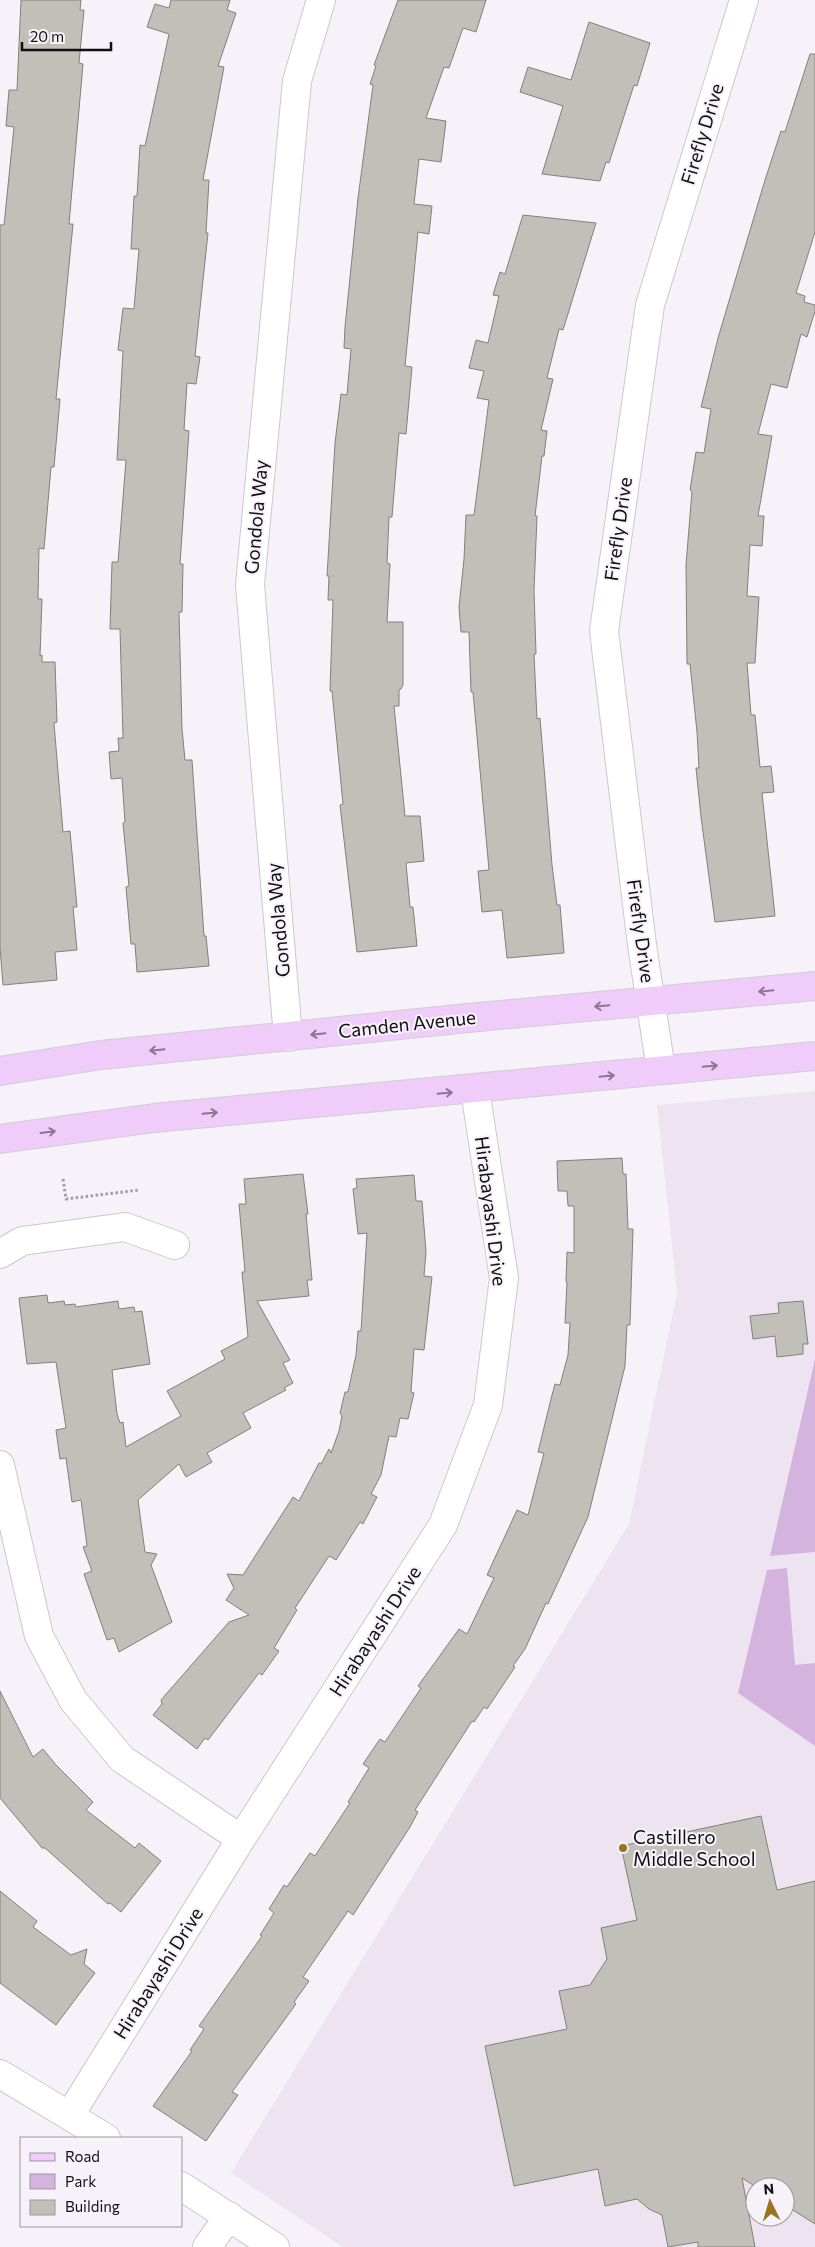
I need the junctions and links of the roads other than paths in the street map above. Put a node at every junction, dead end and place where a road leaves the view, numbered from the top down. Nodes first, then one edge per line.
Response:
1 (321, 0) edge
2 (744, 0) edge
3 (815, 986) edge
4 (651, 1002) junction
5 (288, 1037) junction
6 (815, 1056) edge
7 (661, 1070) junction
8 (0, 1071) edge
9 (476, 1090) junction
10 (0, 1139) edge
11 (175, 1245) dead end
12 (0, 1254) edge
13 (0, 1465) edge
14 (241, 1839) junction
15 (0, 2074) edge
16 (70, 2115) junction
17 (104, 2137) edge
18 (182, 2187) edge
19 (229, 2216) junction
20 (207, 2247) edge
21 (275, 2247) edge

1 - 5 street, Gondola Way
2 - 4 street, Firefly Drive
3 -> 4 main road, Camden Avenue
4 -> 5 main road, Camden Avenue
4 - 7 street, Firefly Drive
5 -> 8 main road, Camden Avenue
7 -> 6 main road
9 -> 7 main road
10 -> 9 main road
9 - 14 street, Hirabayashi Drive
11 - 12 street
13 - 14 street
14 - 16 street, Hirabayashi Drive
15 - 16 street
16 - 17 street
18 - 19 street
19 - 20 street
19 - 21 street

